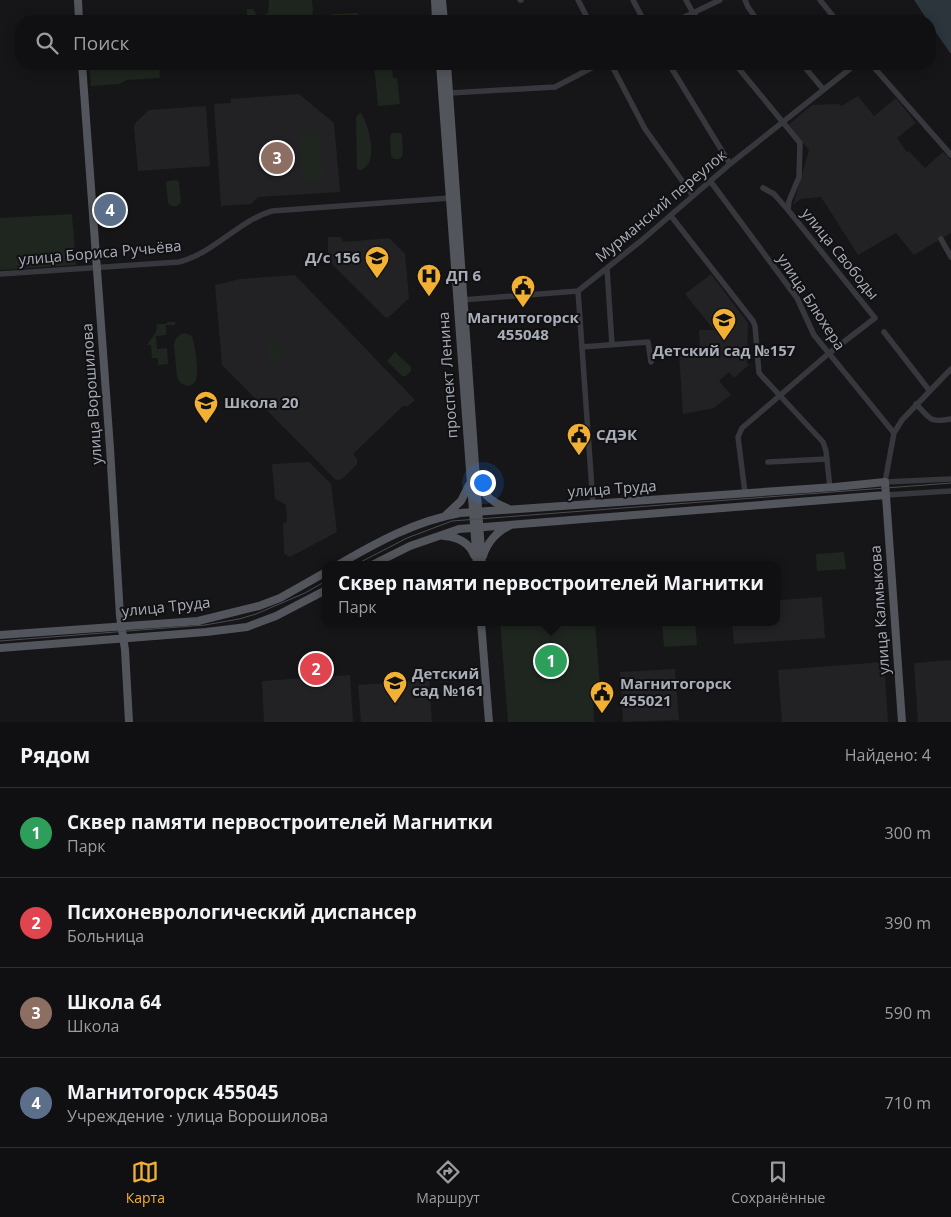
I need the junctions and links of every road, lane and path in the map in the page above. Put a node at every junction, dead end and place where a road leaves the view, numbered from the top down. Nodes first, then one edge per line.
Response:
1 (78, 0) edge
2 (435, 0) edge
3 (442, 0) edge
4 (578, 0) edge
5 (633, 0) edge
6 (686, 0) edge
7 (720, 0) edge
8 (745, 0) edge
9 (820, 0) edge
10 (693, 13) junction
11 (79, 15) edge
12 (436, 15) edge
13 (443, 15) edge
14 (586, 15) edge
15 (641, 15) edge
16 (689, 15) edge
17 (754, 15) edge
18 (831, 15) edge
19 (82, 70) edge
20 (441, 70) edge
21 (448, 70) edge
22 (588, 70) edge
23 (614, 70) edge
24 (673, 70) edge
25 (740, 70) edge
26 (807, 70) edge
27 (848, 70) edge
28 (876, 70) edge
29 (823, 89) junction
30 (450, 93) junction
31 (782, 123) junction
32 (951, 155) edge
33 (730, 164) junction
34 (711, 182) junction
35 (763, 188) dead end
36 (693, 196) junction
37 (453, 197) junction
38 (788, 210) junction
39 (671, 216) junction
40 (941, 239) dead end
41 (951, 257) edge
42 (97, 268) junction
43 (607, 268) junction
44 (0, 274) edge
45 (578, 291) junction
46 (460, 300) junction
47 (884, 332) dead end
48 (612, 345) junction
49 (582, 348) junction
50 (828, 354) junction
51 (651, 362) dead end
52 (950, 373) edge
53 (929, 390) junction
54 (779, 396) junction
55 (916, 404) junction
56 (951, 420) edge
57 (894, 433) junction
58 (827, 459) junction
59 (768, 462) dead end
60 (473, 477) junction
61 (951, 479) edge
62 (885, 482) junction
63 (830, 488) junction
64 (951, 491) edge
65 (745, 494) junction
66 (886, 496) junction
67 (593, 504) junction
68 (511, 510) junction
69 (476, 512) junction
70 (445, 516) junction
71 (516, 524) junction
72 (477, 528) junction
73 (439, 536) junction
74 (345, 561) edge
75 (380, 561) edge
76 (478, 561) edge
77 (479, 561) edge
78 (479, 561) edge
79 (322, 574) edge
80 (322, 592) edge
81 (121, 626) junction
82 (481, 626) edge
83 (486, 626) edge
84 (0, 635) edge
85 (123, 639) junction
86 (0, 648) edge
87 (129, 722) edge
88 (489, 722) edge
89 (493, 722) edge
90 (902, 722) edge

1 - 11 main road
2 - 12 main road
3 - 13 main road
4 - 14 street
5 - 15 street
6 - 10 street
7 - 10 street
8 - 17 street
9 - 18 street
10 - 16 street
19 - 42 main road, улица Ворошилова
20 - 37 main road, проспект Ленина
21 - 30 main road, проспект Ленина
22 - 30 street
23 - 36 street
24 - 33 street
25 - 31 street
26 - 29 street
27 - 29 street, Мурманский переулок
28 - 32 street
29 - 31 street, Мурманский переулок
30 - 37 main road, проспект Ленина
31 - 33 street, Мурманский переулок
31 - 38 street
33 - 34 street, Мурманский переулок
34 - 36 street, Мурманский переулок
34 - 50 street, улица Блюхера
35 - 38 street, улица Свободы
36 - 39 street, Мурманский переулок
37 - 42 street, улица Бориса Ручьёва
37 - 46 main road, проспект Ленина
38 - 50 street, улица Свободы
39 - 43 street, Мурманский переулок
39 - 54 street
40 - 41 street
42 - 44 street, улица Бориса Ручьёва
42 - 81 main road, улица Ворошилова
43 - 45 street, Мурманский переулок
43 - 48 street
45 - 46 street
45 - 49 street
46 - 60 main road, проспект Ленина
47 - 53 street
48 - 49 street
48 - 51 street
49 - 67 street
50 - 54 street
50 - 57 street, улица Блюхера
52 - 53 street
53 - 55 street
54 - 58 street
54 - 65 street
55 - 56 street
55 - 57 street
57 - 62 street
58 - 59 street
58 - 63 street
60 - 68 main road
60 - 69 main road, проспект Ленина
60 - 70 main road
61 - 62 street
62 - 63 main road, улица Труда
62 - 66 main road
63 - 65 main road, улица Труда
64 - 66 street, улица Труда
65 - 67 main road, улица Труда
66 - 71 main road, улица Труда
66 - 90 main road, улица Калмыкова
67 - 68 main road, улица Труда
68 - 69 main road, улица Труда
69 - 70 main road, улица Труда
69 - 72 main road, проспект Ленина
70 - 74 main road, улица Труда
71 - 72 main road, улица Труда
71 - 77 main road
72 - 73 main road, улица Труда
72 - 78 main road, проспект Ленина
73 - 75 main road, улица Труда
73 - 76 main road
79 - 81 main road, улица Труда
80 - 85 main road, улица Труда
81 - 84 main road, улица Труда
81 - 85 main road, улица Ворошилова
82 - 88 main road
83 - 89 main road
85 - 86 main road, улица Труда
85 - 87 main road, улица Ворошилова

